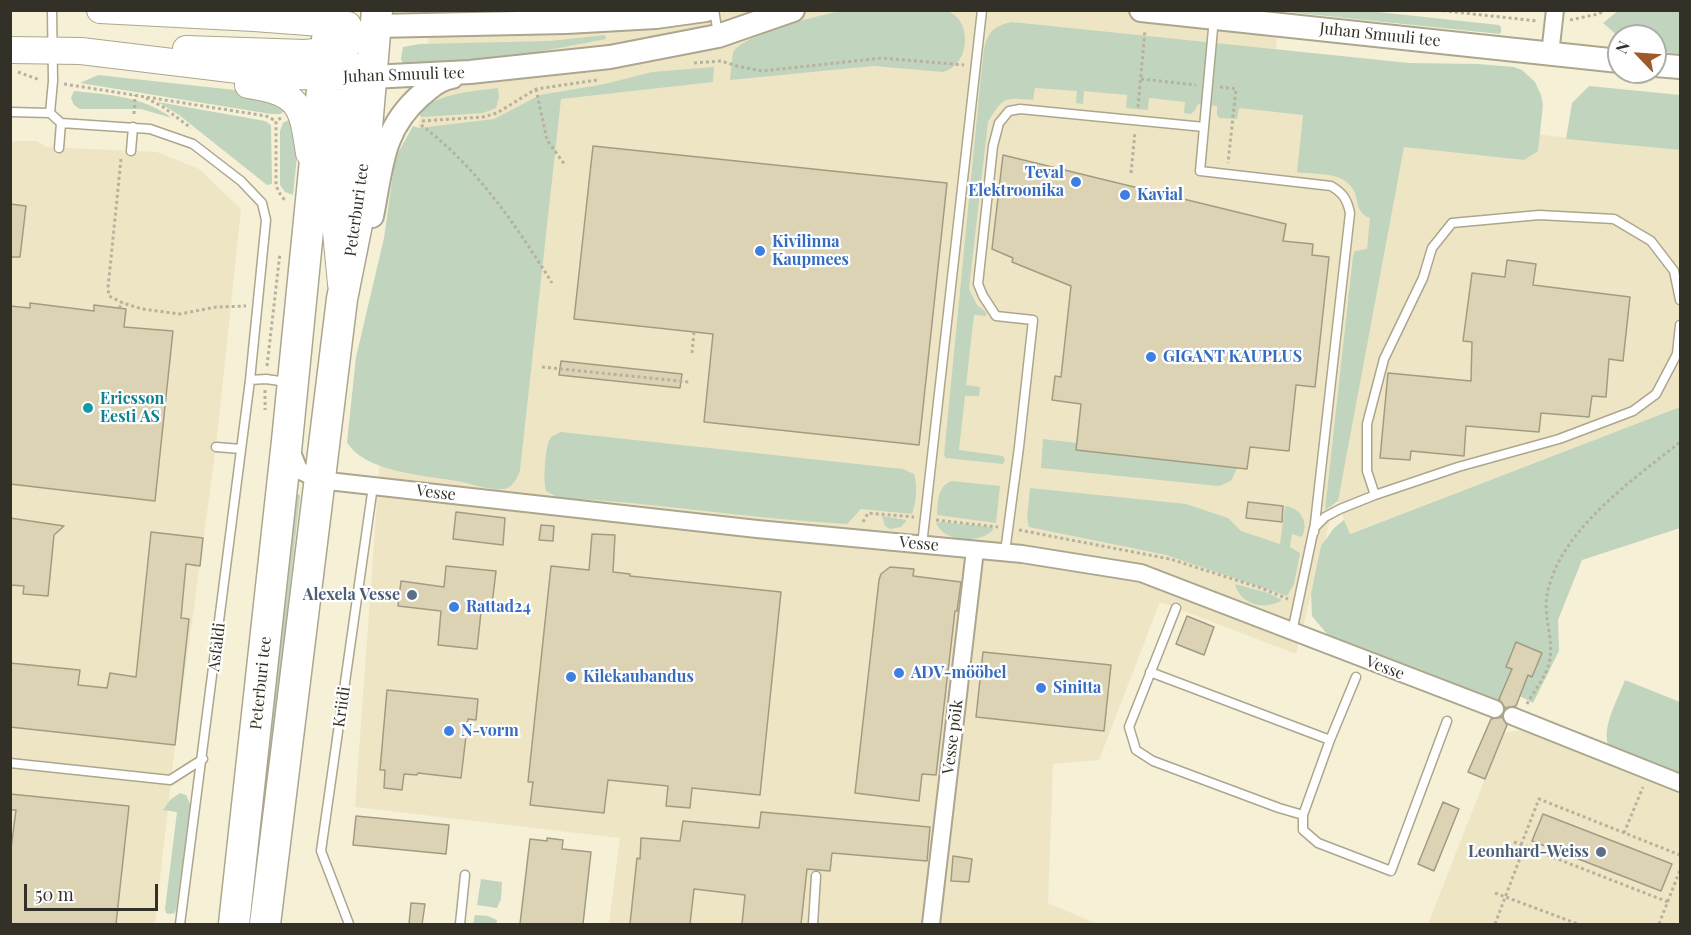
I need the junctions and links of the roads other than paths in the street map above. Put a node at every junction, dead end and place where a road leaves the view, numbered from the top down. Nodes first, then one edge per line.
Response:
1 (52, 10) edge
2 (99, 10) edge
3 (287, 10) edge
4 (440, 10) edge
5 (706, 10) edge
6 (714, 10) edge
7 (793, 10) edge
8 (982, 10) edge
9 (1141, 10) edge
10 (1147, 11) edge
11 (1214, 14) edge
12 (1554, 17) edge
13 (254, 18) junction
14 (376, 18) edge
15 (510, 23) junction
16 (718, 36) junction
17 (10, 50) edge
18 (51, 51) junction
19 (81, 51) junction
20 (339, 52) edge
21 (1550, 54) junction
22 (1607, 60) edge
23 (470, 72) junction
24 (10, 112) edge
25 (50, 113) junction
26 (61, 123) junction
27 (1204, 127) junction
28 (133, 128) junction
29 (59, 148) dead end
30 (131, 151) dead end
31 (313, 179) junction
32 (342, 298) junction
33 (1680, 300) edge
34 (1680, 325) edge
35 (250, 380) junction
36 (293, 384) junction
37 (287, 441) junction
38 (216, 447) dead end
39 (241, 449) junction
40 (319, 480) junction
41 (373, 486) junction
42 (1375, 495) junction
43 (1314, 532) junction
44 (922, 545) junction
45 (975, 550) junction
46 (1005, 552) junction
47 (1176, 608) dead end
48 (1292, 632) junction
49 (1150, 672) junction
50 (1356, 677) dead end
51 (1495, 709) dead end
52 (1515, 717) road end
53 (1447, 721) dead end
54 (1330, 740) junction
55 (203, 759) junction
56 (10, 763) edge
57 (1680, 783) edge
58 (1304, 815) junction
59 (465, 875) dead end
60 (816, 876) dead end
61 (180, 924) edge
62 (234, 924) edge
63 (265, 924) edge
64 (349, 924) edge
65 (460, 924) edge
66 (813, 924) edge
67 (931, 924) edge

1 - 18 lane
2 - 13 main road, Juhan Smuuli tee
3 - 13 main road
4 - 15 main road
5 - 15 main road, Juhan Smuuli tee
6 - 16 lane
7 - 16 main road, Juhan Smuuli tee
8 - 44 lane
9 - 10 main road, Juhan Smuuli tee
10 - 11 main road, Juhan Smuuli tee
11 - 21 main road, Juhan Smuuli tee
11 - 27 lane
12 - 21 street
13 - 20 main road, Juhan Smuuli tee
14 - 15 main road, Juhan Smuuli tee
14 - 20 highway, Peterburi tee
14 - 20 main road, Juhan Smuuli tee
16 - 23 main road, Juhan Smuuli tee
17 - 18 main road
18 - 19 main road
18 - 25 lane
19 - 20 main road
19 - 31 main road
20 - 23 main road, Juhan Smuuli tee
20 - 31 highway, Peterburi tee
20 - 32 highway, Peterburi tee
21 - 22 main road, Juhan Smuuli tee
23 - 32 main road
24 - 25 lane
25 - 26 lane
26 - 28 lane, Asfaldi
26 - 29 lane
27 - 43 lane
27 - 46 lane
28 - 30 lane
28 - 35 lane, Asfaldi
31 - 36 highway, Peterburi tee
32 - 40 highway, Peterburi tee
33 - 42 lane
34 - 42 lane
35 - 36 lane
35 - 39 lane, Asfaldi
36 - 37 highway, Peterburi tee
37 - 40 street, Peterburi tee
37 - 62 highway, Peterburi tee
38 - 39 lane
39 - 55 lane, Asfaldi
40 - 41 street, Vesse
40 - 63 highway, Peterburi tee
41 - 44 street, Vesse
41 - 64 lane, Kriidi
42 - 43 lane
43 - 48 lane
44 - 45 street, Vesse
45 - 46 street, Vesse
45 - 67 street, Vesse põik
46 - 48 street, Vesse
47 - 49 lane
48 - 51 street, Vesse
49 - 54 lane
49 - 58 lane
50 - 54 lane
52 - 57 street
53 - 58 lane
54 - 58 lane
55 - 56 lane
55 - 61 lane, Asfaldi
59 - 65 lane
60 - 66 lane

